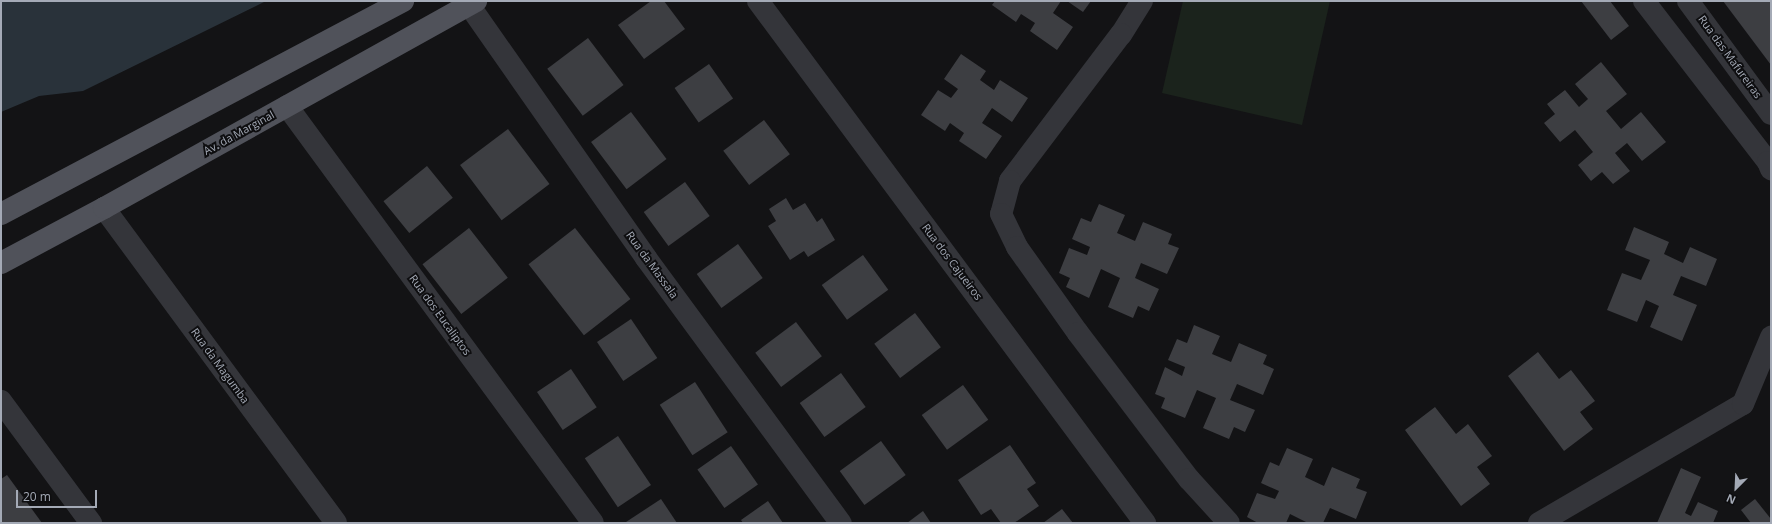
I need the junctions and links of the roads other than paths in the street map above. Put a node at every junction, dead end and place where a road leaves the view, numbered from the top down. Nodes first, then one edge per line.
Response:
1 (403, 1) edge
2 (758, 1) edge
3 (1142, 1) edge
4 (1644, 1) edge
5 (1688, 1) edge
6 (472, 3) edge
7 (287, 106) junction
8 (1771, 114) edge
9 (1771, 168) edge
10 (104, 208) junction
11 (1, 214) edge
12 (1, 264) edge
13 (1771, 337) edge
14 (1, 400) edge
15 (91, 523) edge
16 (336, 523) edge
17 (593, 523) edge
18 (840, 523) edge
19 (1145, 523) edge
20 (1229, 523) edge
21 (1539, 523) edge

1 - 11 main road
2 - 19 street, Rua dos Cajueiros
3 - 20 street
4 - 9 street
5 - 8 street, Rua das Mafureiras
6 - 7 main road, Av. da Marginal
6 - 18 street, Rua da Massala
7 - 10 main road, Av. da Marginal
7 - 17 street, Rua dos Eucaliptos
10 - 12 main road, Av. da Marginal
10 - 16 street, Rua da Magumba
13 - 21 street
14 - 15 street

